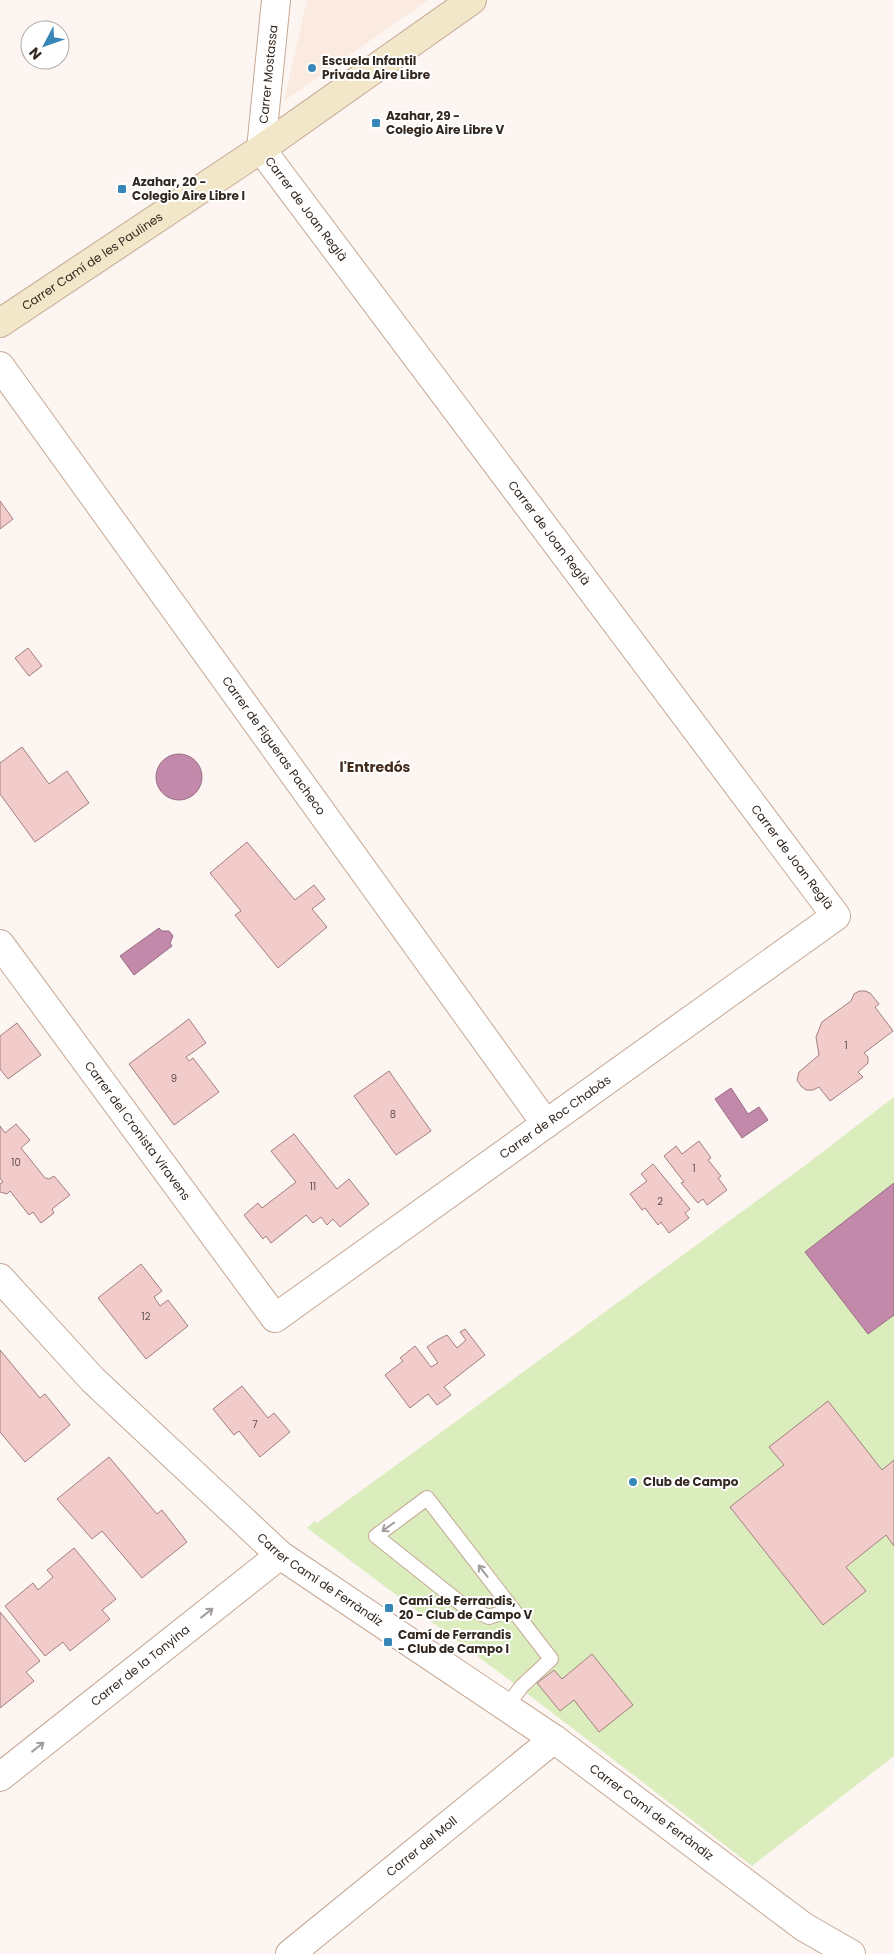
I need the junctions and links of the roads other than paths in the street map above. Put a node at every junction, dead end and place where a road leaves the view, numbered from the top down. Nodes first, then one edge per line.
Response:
1 (276, 0) edge
2 (472, 0) edge
3 (261, 150) junction
4 (0, 324) edge
5 (0, 366) edge
6 (836, 916) joint
7 (0, 944) edge
8 (546, 1124) junction
9 (0, 1278) edge
10 (274, 1318) joint
11 (280, 1555) junction
12 (513, 1609) junction
13 (506, 1707) junction
14 (554, 1739) junction
15 (0, 1777) edge
16 (290, 1954) edge
17 (851, 1954) edge

1 - 3 street, Carrer Mostassa
2 - 3 main road, Carrer Camí de les Paulines
3 - 4 main road, Carrer Camí de les Paulines
3 - 6 street, Carrer de Joan Reglà
5 - 8 street, Carrer de Figueras Pacheco
6 - 8 street, Carrer de Roc Chabàs
7 - 10 street, Carrer del Cronista Viravens
8 - 10 street, Carrer de Roc Chabàs
9 - 11 street, Carrer Camí de Ferràndiz
11 - 13 street, Carrer Camí de Ferràndiz
15 -> 11 street, Carrer de la Tonyina
12 -> 12 lane
12 - 13 lane
13 - 14 street, Carrer Camí de Ferràndiz
14 - 16 street, Carrer del Moll
14 - 17 street, Carrer Camí de Ferràndiz

